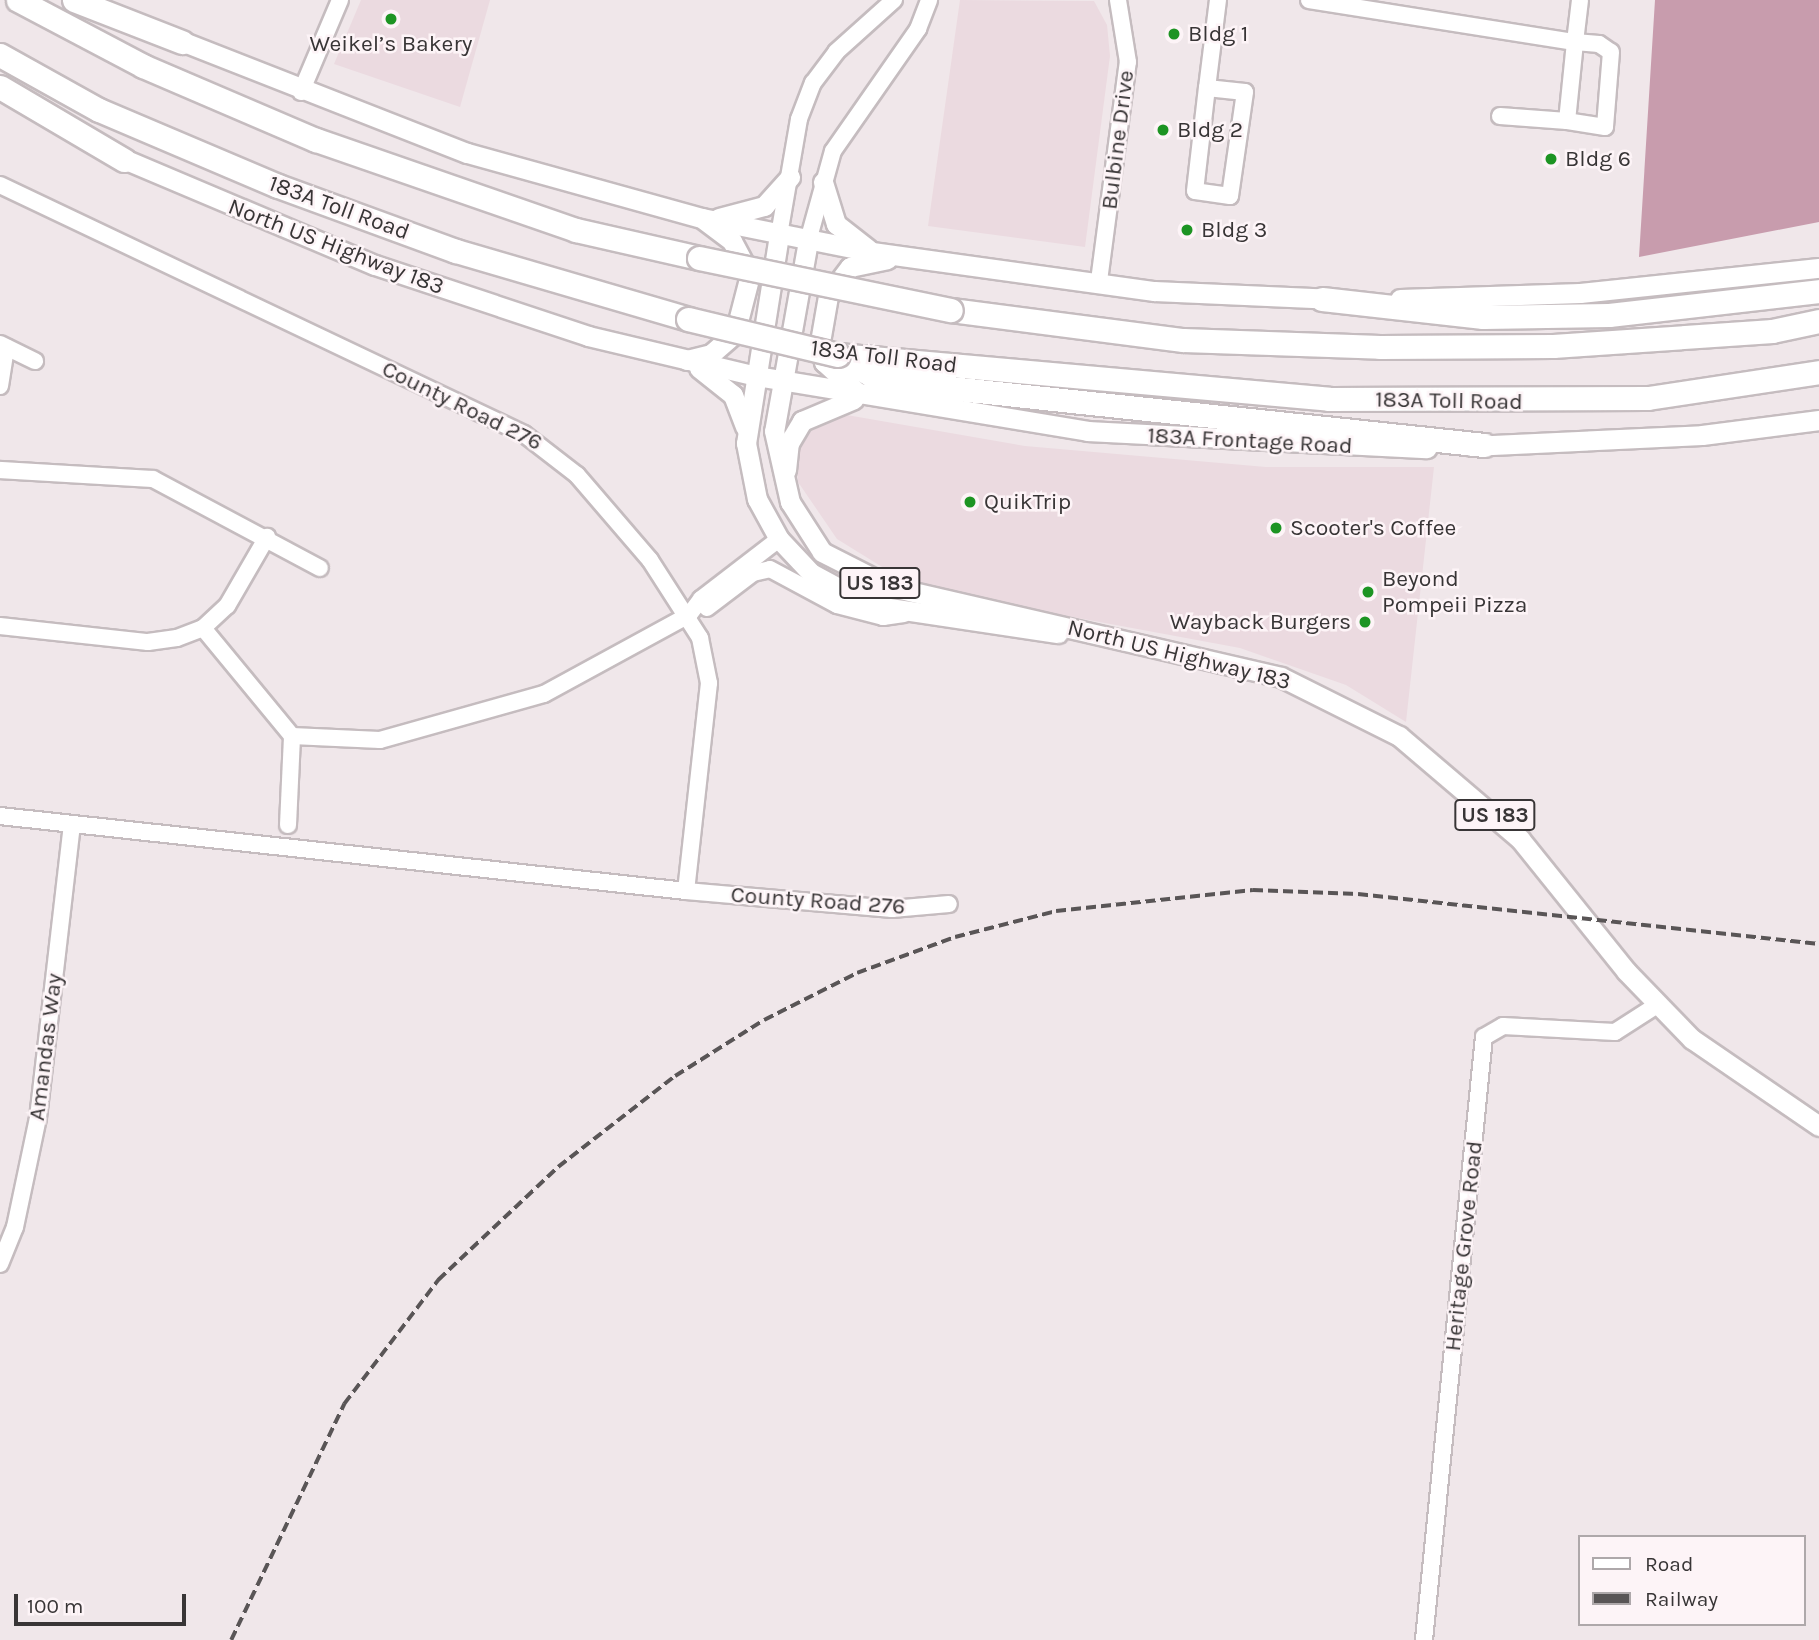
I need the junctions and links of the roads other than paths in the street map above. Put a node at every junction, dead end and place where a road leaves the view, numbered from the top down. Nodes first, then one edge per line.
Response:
1 (18, 0) edge
2 (74, 0) edge
3 (94, 0) edge
4 (340, 0) edge
5 (894, 0) edge
6 (929, 0) edge
7 (1118, 0) edge
8 (1218, 0) edge
9 (1309, 0) edge
10 (1580, 0) edge
11 (182, 42) junction
12 (1575, 42) junction
13 (0, 55) edge
14 (0, 87) edge
15 (1207, 88) junction
16 (301, 92) junction
17 (0, 97) edge
18 (1500, 116) dead end
19 (1567, 121) junction
20 (124, 160) junction
21 (790, 177) junction
22 (823, 182) junction
23 (0, 185) edge
24 (708, 219) junction
25 (779, 235) junction
26 (808, 241) junction
27 (872, 252) junction
28 (899, 256) junction
29 (1819, 268) edge
30 (1099, 281) junction
31 (1819, 291) edge
32 (1322, 299) junction
33 (1819, 321) edge
34 (3, 345) edge
35 (838, 355) junction
36 (686, 360) junction
37 (35, 361) dead end
38 (1819, 372) edge
39 (756, 376) junction
40 (780, 382) junction
41 (0, 386) edge
42 (863, 398) junction
43 (1819, 420) edge
44 (746, 435) junction
45 (1484, 445) junction
46 (0, 470) edge
47 (784, 488) junction
48 (267, 537) junction
49 (779, 539) junction
50 (822, 552) junction
51 (320, 568) dead end
52 (694, 612) junction
53 (904, 614) junction
54 (0, 626) edge
55 (203, 628) junction
56 (1090, 634) junction
57 (292, 736) junction
58 (0, 817) edge
59 (72, 825) junction
60 (288, 825) dead end
61 (686, 891) junction
62 (950, 904) dead end
63 (1657, 1005) junction
64 (1819, 1126) edge
65 (0, 1264) edge
66 (1424, 1640) edge

1 - 33 highway, bridge
2 - 11 highway
3 - 11 main road
4 - 16 street
5 - 21 street
6 - 22 street
7 - 30 street, Bulbine Drive
8 - 15 street
9 - 12 street
10 - 12 street
11 - 16 main road
12 - 19 street
12 - 19 street
13 - 35 highway, 183A Toll Road, bridge
14 - 20 highway
15 - 15 street
16 - 24 main road
17 - 20 main road, North US Highway 183 / US 183
18 - 19 street
20 - 36 main road, North US Highway 183 / US 183
21 - 24 main road
21 - 25 street
22 - 26 street
22 - 27 main road
23 - 52 street, County Road 276
24 - 25 main road
24 - 36 main road
25 - 26 main road
25 - 39 main road, US 183
26 - 27 main road
26 - 40 main road, US 183
27 - 28 main road
28 - 30 main road
28 - 42 main road
29 - 32 main road
30 - 32 main road
31 - 32 highway
34 - 37 street
34 - 41 street
35 - 38 highway, 183A Toll Road
35 - 45 highway
36 - 39 main road, 183A Frontage Road
36 - 44 main road, US 183
39 - 40 main road, 183A Frontage Road
39 - 44 main road, US 183
40 - 42 main road, 183A Frontage Road
40 - 47 main road, US 183
42 - 45 main road, 183A Frontage Road
42 - 47 main road
43 - 45 main road, 183A Frontage Road
44 - 49 main road, US 183
46 - 48 street
47 - 50 main road, US 183
48 - 51 street
48 - 55 street
49 - 50 main road, North US Highway 183
49 - 52 street
49 - 53 main road, US 183
50 - 56 main road, North US Highway 183 / US 183
52 - 53 street
52 - 57 street
52 - 61 street, County Road 276
53 - 56 main road, US 183
54 - 55 street
55 - 57 street
56 - 63 main road, North US Highway 183 / US 183
57 - 60 street
58 - 59 street, County Road 276
59 - 61 street, County Road 276
59 - 65 street, Amandas Way
61 - 62 street, County Road 276
63 - 64 main road, North US Highway 183 / US 183
63 - 66 street, Heritage Grove Road

